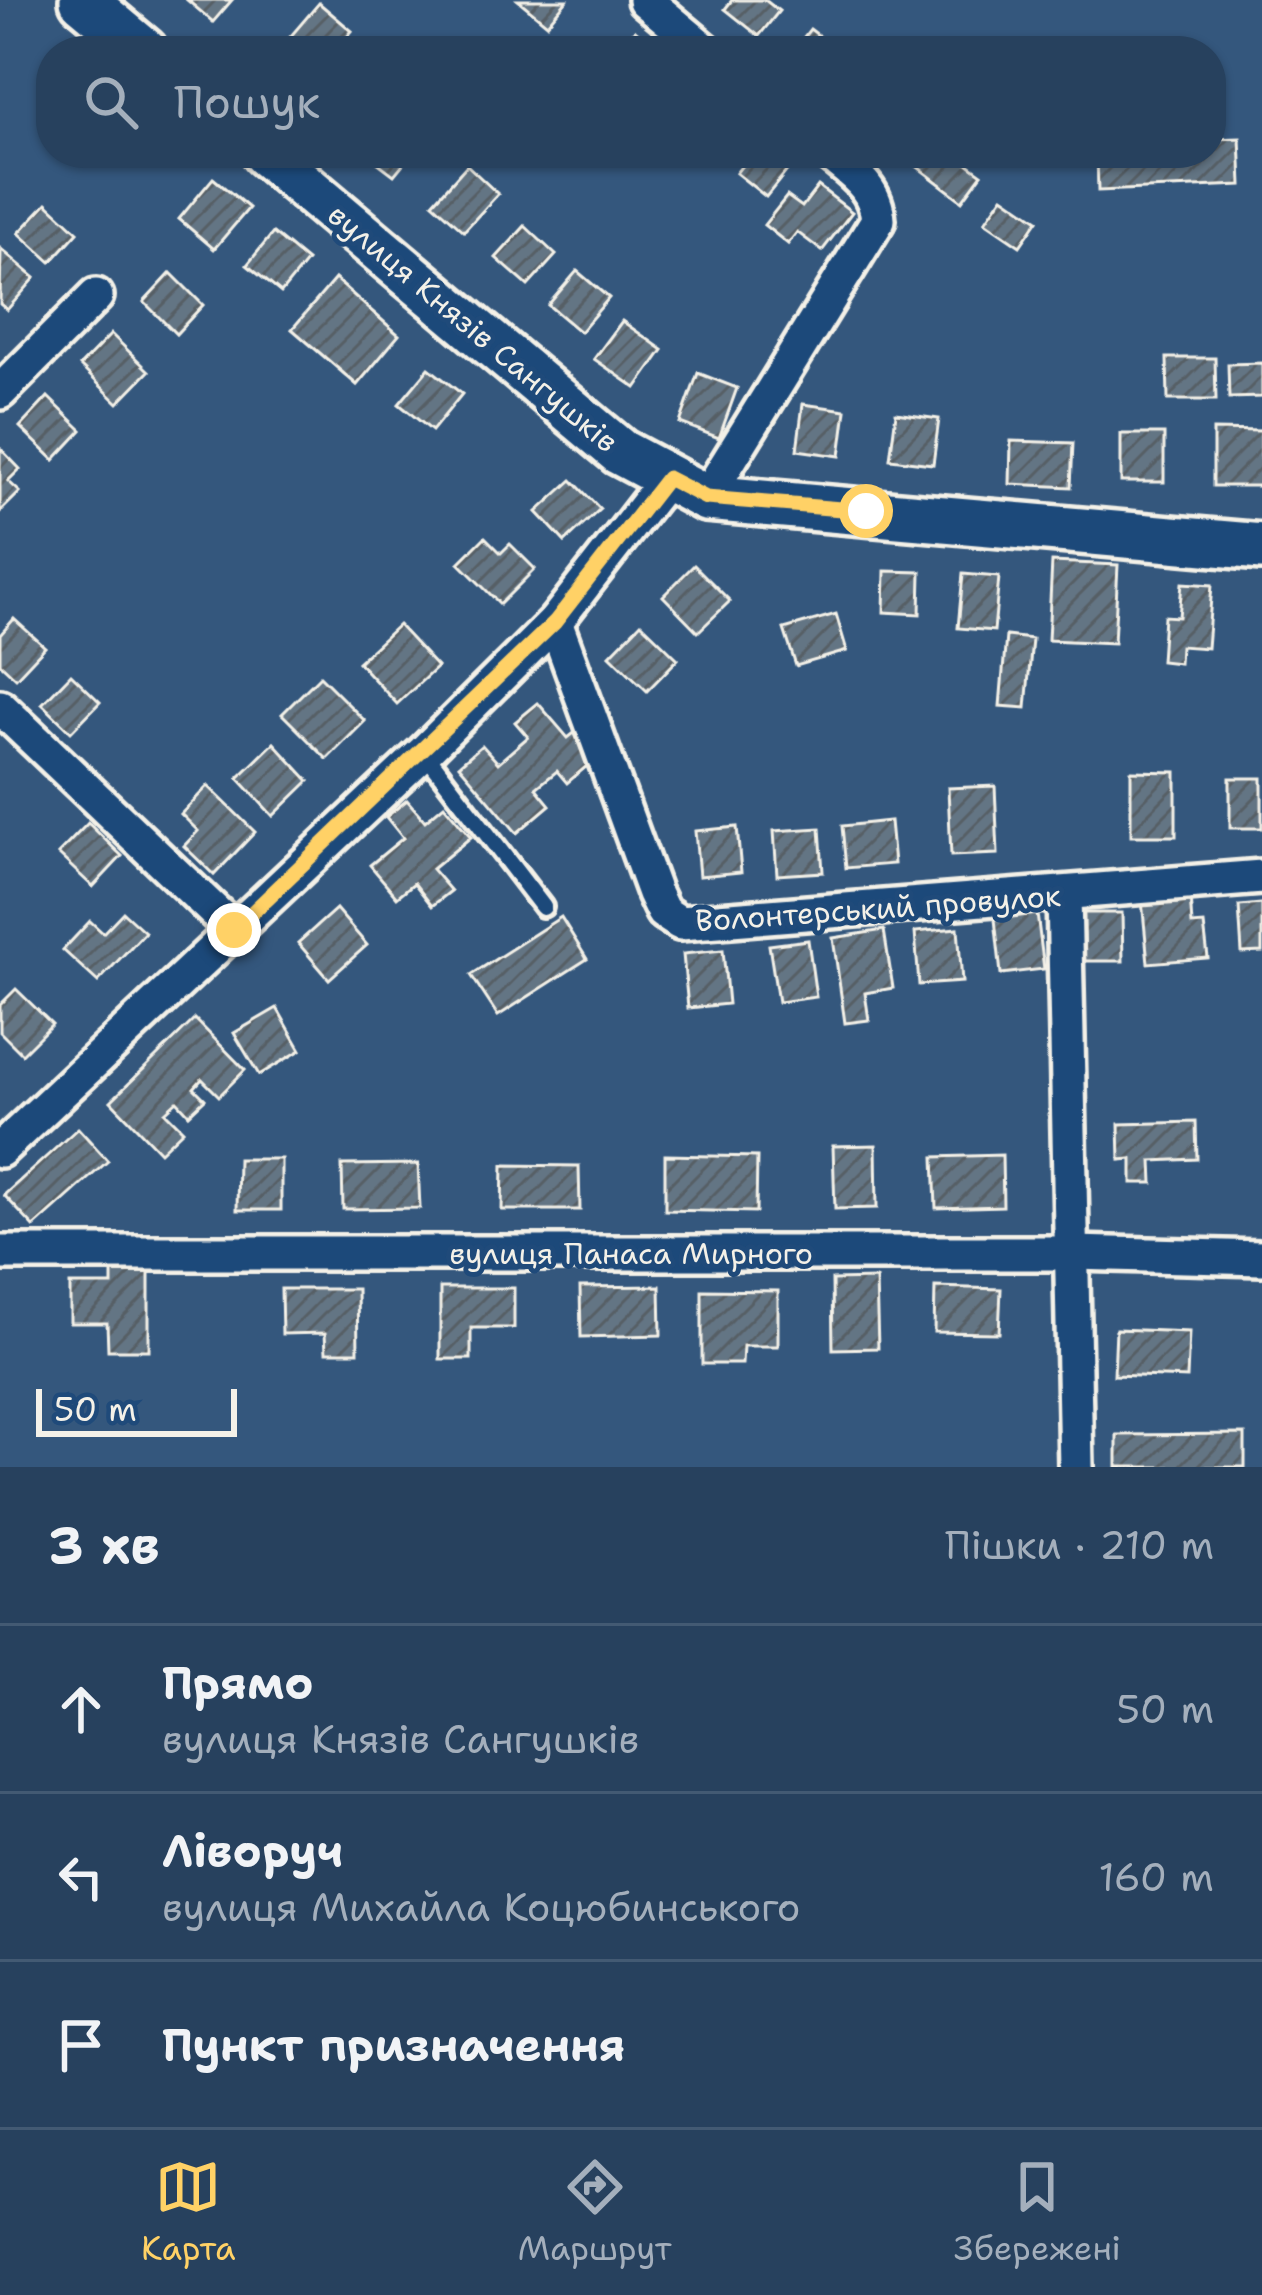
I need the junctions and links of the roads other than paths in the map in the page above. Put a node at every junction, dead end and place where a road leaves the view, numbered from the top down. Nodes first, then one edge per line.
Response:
1 (83, 0) edge
2 (645, 0) edge
3 (126, 36) edge
4 (688, 36) edge
5 (283, 168) edge
6 (846, 168) edge
7 (96, 296) dead end
8 (0, 392) edge
9 (686, 488) junction
10 (1262, 547) edge
11 (555, 622) junction
12 (0, 707) edge
13 (424, 752) junction
14 (1262, 877) edge
15 (1064, 894) junction
16 (543, 907) dead end
17 (234, 930) junction
18 (0, 1150) edge
19 (0, 1253) edge
20 (1074, 1253) junction
21 (1262, 1258) edge
22 (1076, 1467) edge

1 - 3 main road
2 - 4 street
5 - 9 main road, вулиця Князів Сангушків
6 - 9 street
7 - 8 street
9 - 10 main road, вулиця Князів Сангушків
9 - 11 street
11 - 13 street
11 - 15 street, Волонтерський провулок
12 - 17 street
13 - 16 lane
13 - 17 street
14 - 15 street, Волонтерський провулок
15 - 20 street
17 - 18 street
19 - 20 street, вулиця Панаса Мирного
20 - 21 street, вулиця Панаса Мирного
20 - 22 street

